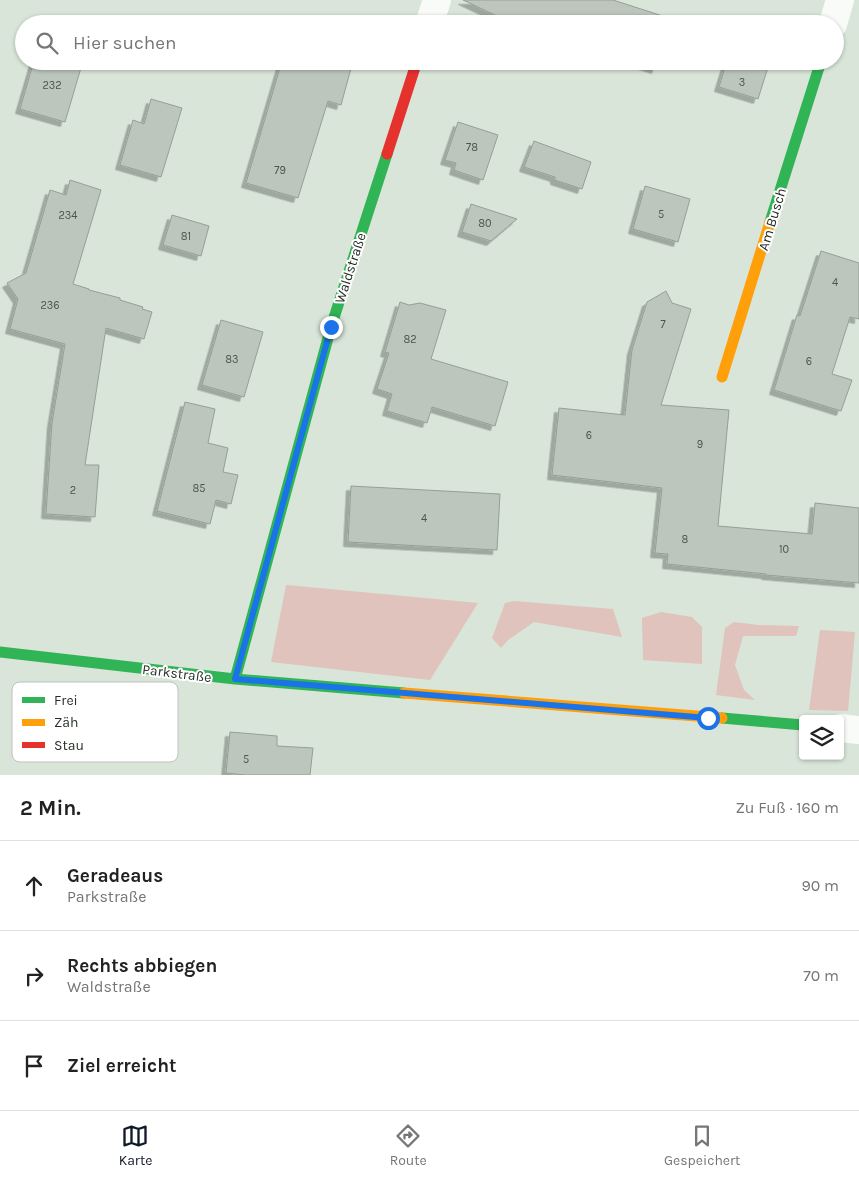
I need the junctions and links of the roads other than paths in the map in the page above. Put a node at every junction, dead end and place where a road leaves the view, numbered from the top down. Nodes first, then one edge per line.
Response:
1 (437, 0) edge
2 (840, 0) edge
3 (433, 15) edge
4 (836, 15) edge
5 (414, 70) edge
6 (818, 70) edge
7 (722, 377) dead end
8 (0, 652) edge
9 (235, 679) junction
10 (799, 725) edge
11 (844, 728) edge
12 (859, 730) edge

1 - 3 street
2 - 4 street
5 - 9 street, Waldstraße
6 - 7 street, Am Busch
8 - 9 street, Parkstraße
9 - 10 street, Parkstraße
11 - 12 street

